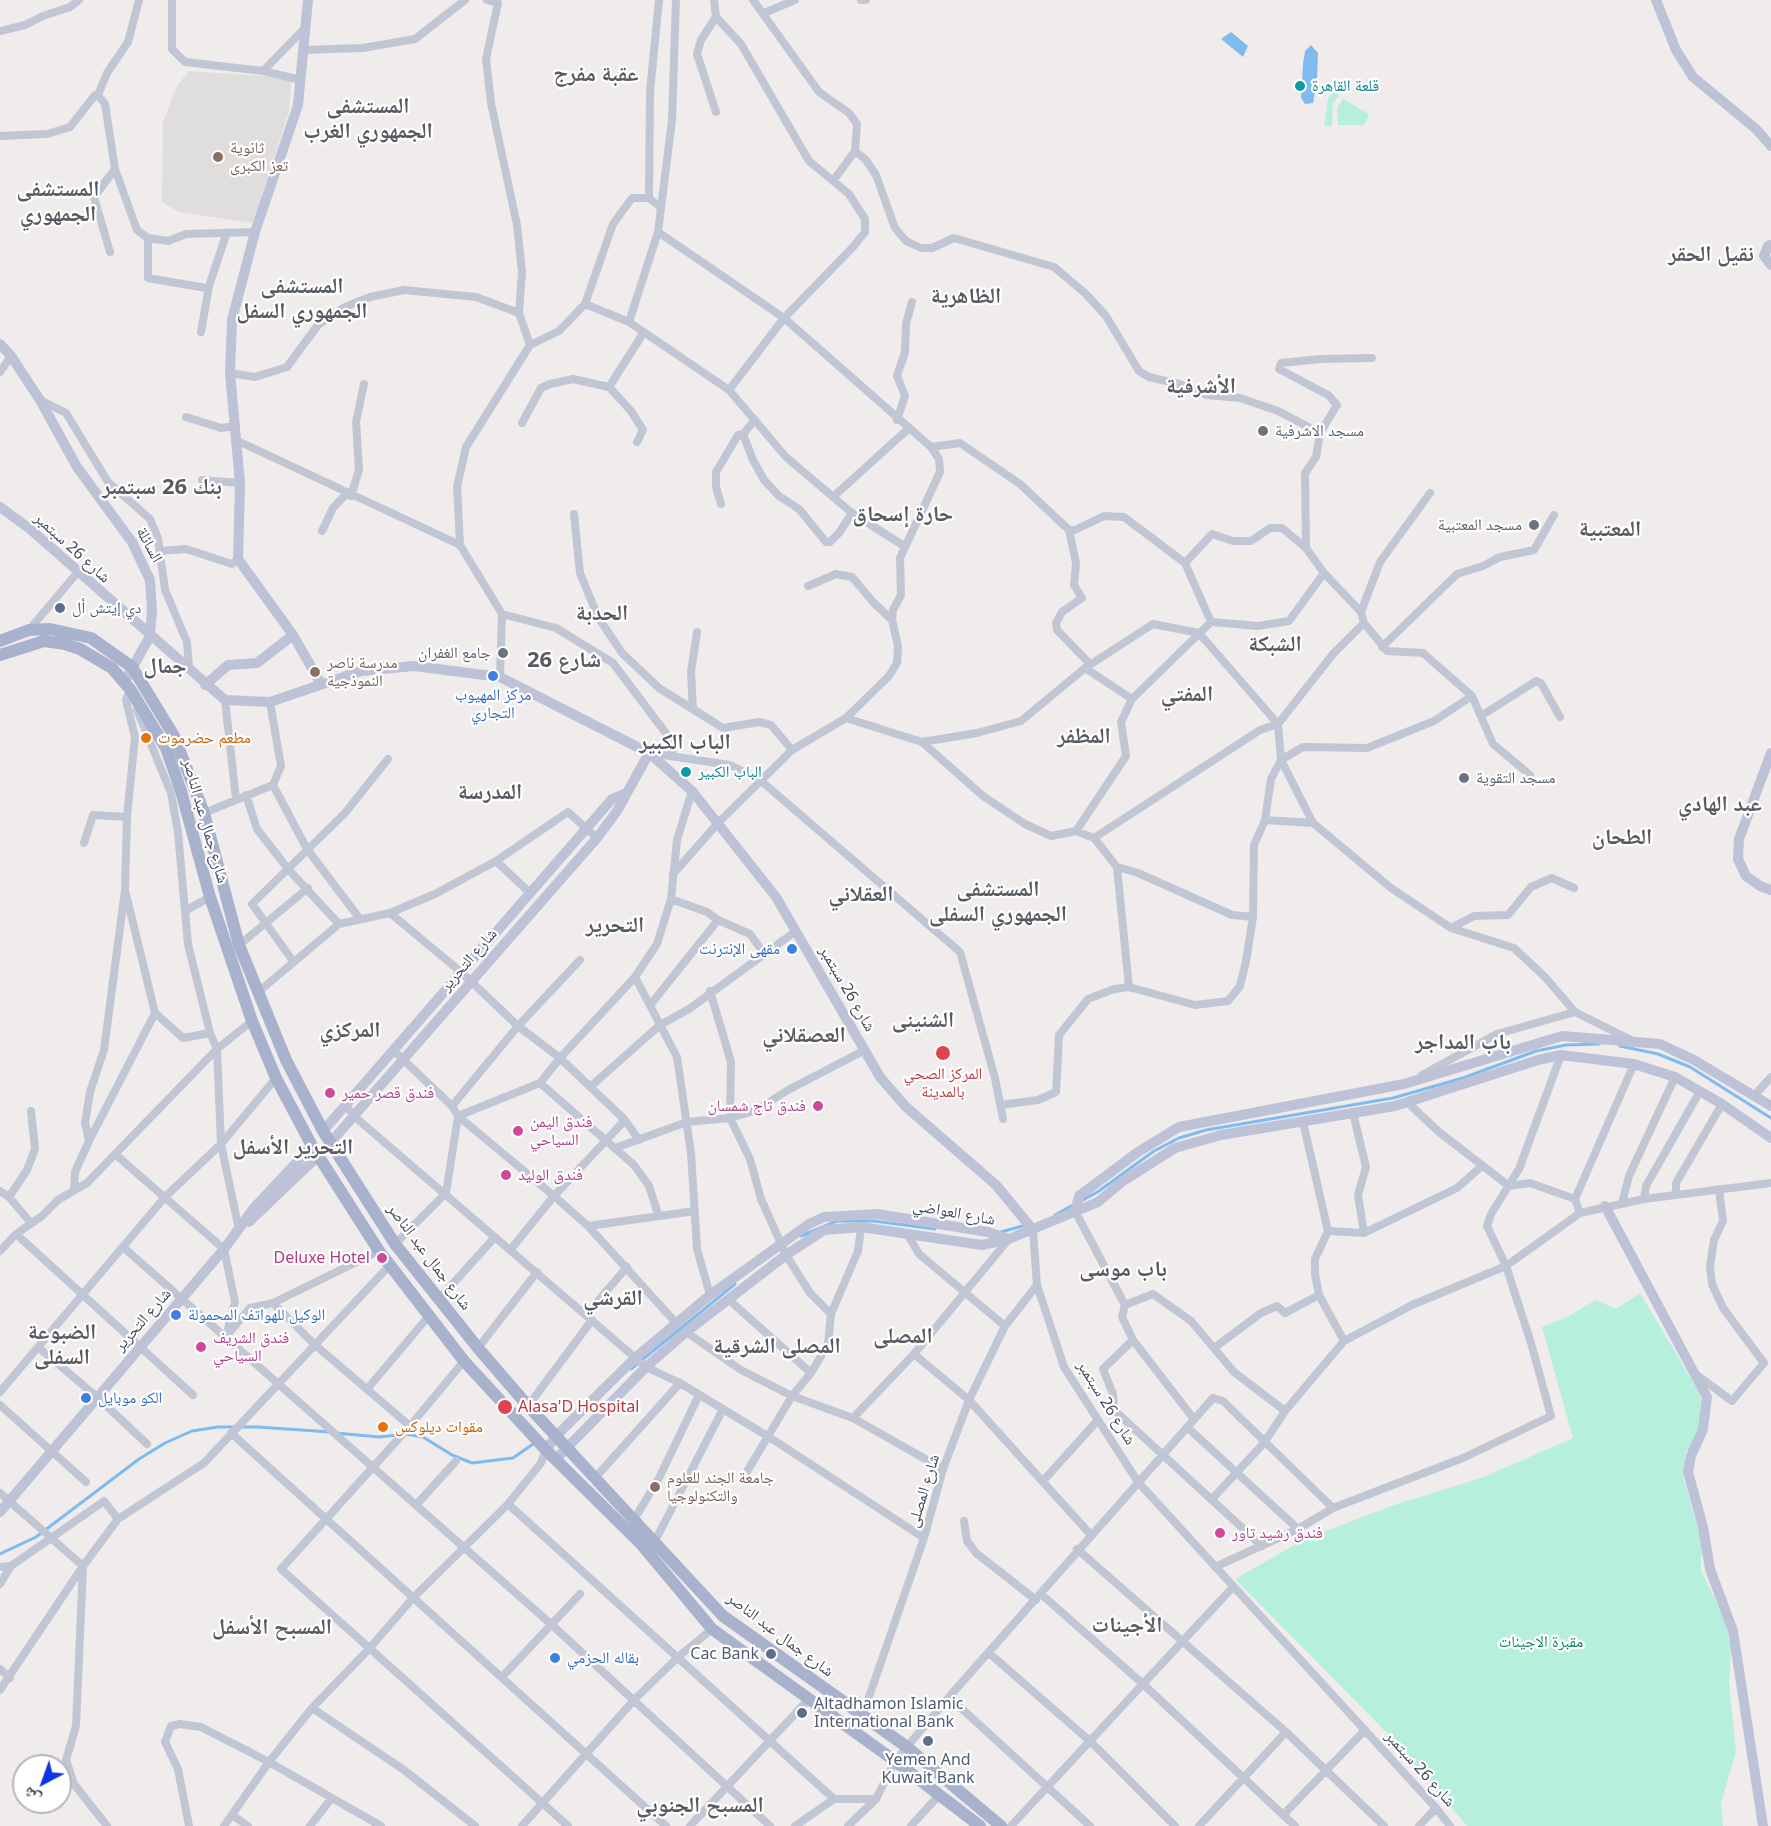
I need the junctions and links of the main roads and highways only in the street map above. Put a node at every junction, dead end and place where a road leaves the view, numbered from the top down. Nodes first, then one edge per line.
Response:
1 (308, 0) edge
2 (1656, 0) edge
3 (1771, 146) edge
4 (1771, 245) edge
5 (1771, 265) edge
6 (0, 344) edge
7 (0, 507) edge
8 (293, 635) junction
9 (150, 636) junction
10 (0, 641) edge
11 (0, 655) edge
12 (132, 667) junction
13 (321, 684) junction
14 (205, 685) junction
15 (127, 689) junction
16 (649, 753) junction
17 (1771, 753) edge
18 (624, 794) junction
19 (1771, 890) edge
20 (1404, 1084) junction
21 (1407, 1102) junction
22 (1771, 1106) edge
23 (323, 1131) junction
24 (1771, 1138) edge
25 (331, 1142) junction
26 (316, 1150) junction
27 (1605, 1206) road end
28 (1075, 1210) junction
29 (1033, 1230) junction
30 (1009, 1239) junction
31 (556, 1436) junction
32 (568, 1448) junction
33 (546, 1450) junction
34 (556, 1459) junction
35 (0, 1512) edge
36 (980, 1826) edge
37 (1000, 1826) edge
38 (1763, 1826) edge

1 - 8 main road
2 - 3 main road
4 - 5 main road
6 - 9 main road, السائلة
7 - 9 main road, شارع 26 سبتمبر
8 - 13 main road
8 - 14 main road
9 - 12 main road, السائلة
9 - 14 main road, شارع 26 سبتمبر
10 - 12 main road, شارع جمال عبد الناصر
11 - 15 main road, شارع جمال عبد الناصر
12 - 15 main road, السائلة
12 - 23 main road, شارع جمال عبد الناصر
13 - 14 main road, شارع 26 سبتمبر
13 - 16 main road, شارع 26 سبتمبر
15 - 26 main road, شارع جمال عبد الناصر
16 - 18 main road, شارع التحرير
16 - 29 main road, شارع 26 سبتمبر
17 - 19 main road
18 - 23 main road, شارع التحرير
18 - 25 main road, شارع التحرير
20 - 21 main road
20 - 22 main road
20 - 28 main road
21 - 24 main road
21 - 28 main road
23 - 25 main road, شارع جمال عبد الناصر
25 - 31 main road, شارع جمال عبد الناصر
26 - 33 main road, شارع جمال عبد الناصر
26 - 35 main road, شارع التحرير
27 - 38 main road
28 - 29 main road
29 - 30 main road
30 - 31 main road, شارع العواضي
30 - 32 main road, شارع العواضي
31 - 32 main road, شارع جمال عبد الناصر
31 - 33 main road, شارع العواضي
32 - 34 main road, شارع العواضي
32 - 37 main road, شارع جمال عبد الناصر
33 - 34 main road, شارع جمال عبد الناصر
34 - 36 main road, شارع جمال عبد الناصر

